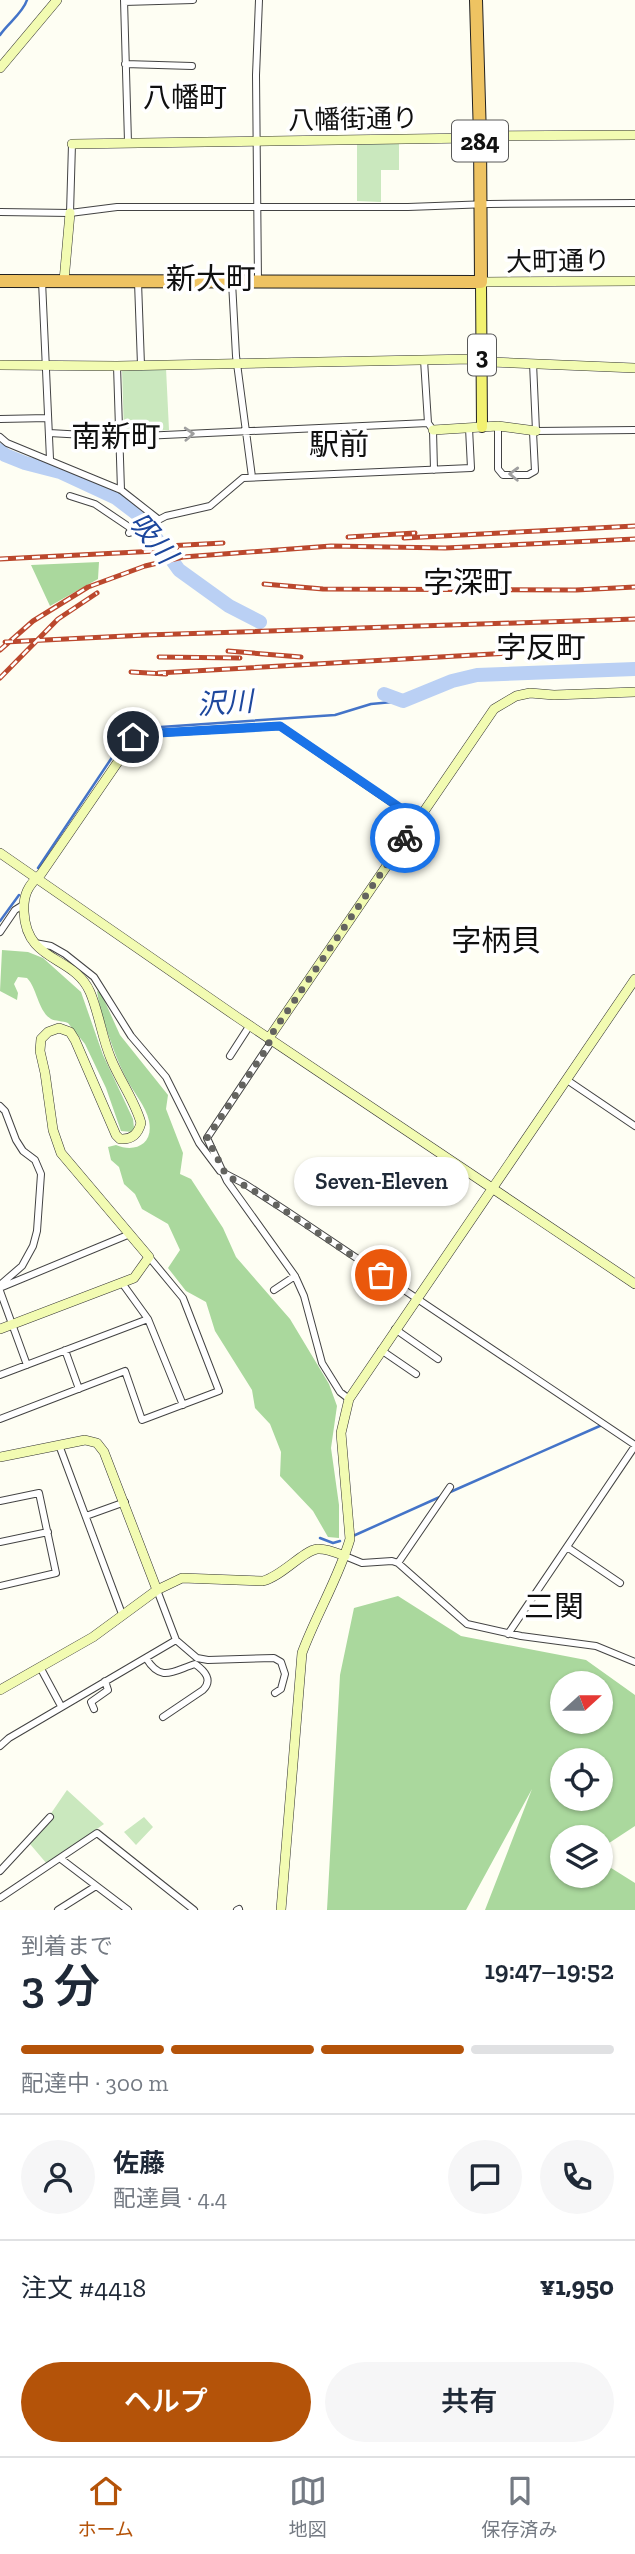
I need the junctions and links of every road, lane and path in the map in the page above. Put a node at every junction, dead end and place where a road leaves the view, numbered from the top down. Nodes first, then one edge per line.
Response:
1 (57, 0) edge
2 (193, 0) edge
3 (259, 0) edge
4 (476, 0) edge
5 (124, 1) edge
6 (125, 64) junction
7 (192, 66) dead end
8 (0, 68) edge
9 (635, 135) edge
10 (480, 137) junction
11 (257, 140) junction
12 (128, 142) junction
13 (72, 144) joint
14 (635, 203) edge
15 (480, 204) junction
16 (258, 207) junction
17 (0, 212) edge
18 (69, 213) junction
19 (0, 281) edge
20 (43, 281) junction
21 (64, 281) junction
22 (635, 281) edge
23 (138, 282) junction
24 (232, 282) junction
25 (258, 282) junction
26 (481, 282) junction
27 (424, 360) junction
28 (482, 360) junction
29 (533, 363) junction
30 (237, 364) junction
31 (0, 365) edge
32 (46, 365) junction
33 (141, 365) junction
34 (117, 366) junction
35 (635, 368) edge
36 (48, 418) junction
37 (0, 419) edge
38 (430, 426) junction
39 (498, 426) junction
40 (482, 427) junction
41 (469, 428) junction
42 (635, 430) edge
43 (247, 431) junction
44 (535, 432) junction
45 (49, 433) junction
46 (0, 437) edge
47 (121, 437) junction
48 (50, 459) junction
49 (434, 470) junction
50 (252, 477) junction
51 (121, 489) junction
52 (70, 496) dead end
53 (156, 520) junction
54 (635, 692) edge
55 (135, 737) joint
56 (418, 820) junction
57 (0, 853) edge
58 (35, 879) junction
59 (23, 905) junction
60 (0, 932) edge
61 (33, 943) junction
62 (635, 979) edge
63 (250, 1025) junction
64 (269, 1038) junction
65 (230, 1056) dead end
66 (567, 1080) junction
67 (0, 1106) edge
68 (635, 1126) edge
69 (226, 1175) junction
70 (493, 1188) junction
71 (130, 1234) junction
72 (149, 1257) junction
73 (295, 1276) junction
74 (122, 1283) junction
75 (635, 1284) edge
76 (0, 1288) edge
77 (274, 1290) dead end
78 (416, 1299) junction
79 (148, 1319) junction
80 (12, 1324) junction
81 (0, 1329) edge
82 (395, 1329) junction
83 (65, 1350) junction
84 (381, 1350) junction
85 (438, 1359) dead end
86 (27, 1365) junction
87 (416, 1374) dead end
88 (0, 1375) edge
89 (79, 1389) junction
90 (349, 1399) junction
91 (183, 1405) junction
92 (0, 1419) edge
93 (59, 1445) junction
94 (635, 1446) edge
95 (0, 1457) edge
96 (450, 1487) dead end
97 (0, 1501) edge
98 (125, 1502) junction
99 (86, 1516) junction
100 (48, 1532) junction
101 (0, 1542) edge
102 (567, 1547) junction
103 (345, 1556) junction
104 (398, 1563) junction
105 (620, 1583) dead end
106 (0, 1586) edge
107 (157, 1590) junction
108 (122, 1615) junction
109 (508, 1634) junction
110 (176, 1640) junction
111 (146, 1658) junction
112 (635, 1662) edge
113 (40, 1667) junction
114 (104, 1681) junction
115 (0, 1690) edge
116 (275, 1693) dead end
117 (61, 1706) junction
118 (94, 1709) dead end
119 (163, 1717) dead end
120 (0, 1746) edge
121 (50, 1816) dead end
122 (61, 1859) junction
123 (0, 1871) edge
124 (96, 1886) junction
125 (0, 1898) edge
126 (58, 1910) edge
127 (128, 1910) edge
128 (194, 1910) edge
129 (281, 1910) edge

1 - 8 street
2 - 5 street
3 - 11 street
4 - 10 highway, 284
5 - 6 street
6 - 7 street
6 - 12 street
9 - 10 street, 八幡街通り
10 - 11 street, 八幡街通り
10 - 15 highway, 284
11 - 12 street, 八幡街通り
11 - 16 street
12 - 13 street, 八幡街通り
13 - 18 street
14 - 15 street
15 - 16 street
15 - 26 highway, 284
16 - 18 street
16 - 25 street
17 - 18 street
18 - 21 street
19 - 20 highway
20 - 21 highway
20 - 32 street
21 - 23 highway
22 - 26 street, 大町通り
23 - 24 highway
23 - 33 street
24 - 25 highway
24 - 30 street
25 - 26 highway
26 - 28 main road, 3
27 - 28 street
27 - 30 street
27 - 38 street
28 - 29 street
28 - 40 main road, 3
29 - 35 street
29 - 44 street
30 - 33 street
30 - 43 street
31 - 32 street
32 - 34 street
32 - 36 street
33 - 34 street
34 - 47 street
36 - 37 street
36 - 45 street
38 - 41 street
38 - 43 street
38 - 49 street
39 - 40 street
39 - 44 street
44 -> 39 street
40 - 41 street
41 - 49 street
42 - 44 street
47 -> 43 street
43 - 50 street
45 - 47 street
45 - 48 street
46 - 48 street
47 - 51 street
48 - 51 street
49 - 50 street
50 - 53 street
51 - 53 street
52 - 53 street
54 - 56 street
55 - 56 street
55 - 58 street
56 - 64 street
57 - 58 street
58 - 59 street
58 - 63 street
59 - 60 street
59 - 61 street
61 - 69 street
61 - 71 street
62 - 66 street
63 - 64 street
63 - 65 street
64 - 69 street
64 - 70 street
66 - 68 street
66 - 70 street
67 - 76 street
69 - 73 street
69 - 78 street
70 - 75 street
70 - 78 street
71 - 72 street
71 - 76 street
72 - 74 street
72 - 91 street
73 - 77 street
73 - 90 street
74 - 79 street
74 - 80 street
76 - 80 street
78 - 82 street
78 - 94 street
79 - 83 street
79 - 91 street
80 - 81 street
80 - 86 street
82 - 84 street
82 - 85 street
83 - 86 street
83 - 89 street
84 - 87 street
84 - 90 street
86 - 88 street
89 - 91 street
89 - 92 street
90 - 103 street
93 - 95 street
93 - 98 street
93 - 99 street
94 - 102 street
96 - 104 street
97 - 100 street
98 - 99 street
98 - 107 street
99 - 108 street
100 - 101 street
100 - 106 street
102 - 105 street
102 - 109 street
103 - 104 street
103 - 107 street
103 - 129 street
104 - 109 street
107 - 108 street
107 - 110 street
108 - 113 street
109 - 112 street
110 - 111 street
110 - 116 street
111 - 114 street
111 - 119 street
113 - 115 street
113 - 117 street
114 - 117 street
114 - 118 street
117 - 120 street
121 - 123 street
122 - 124 street
122 - 125 street
122 - 128 street
124 - 126 street
124 - 127 street

